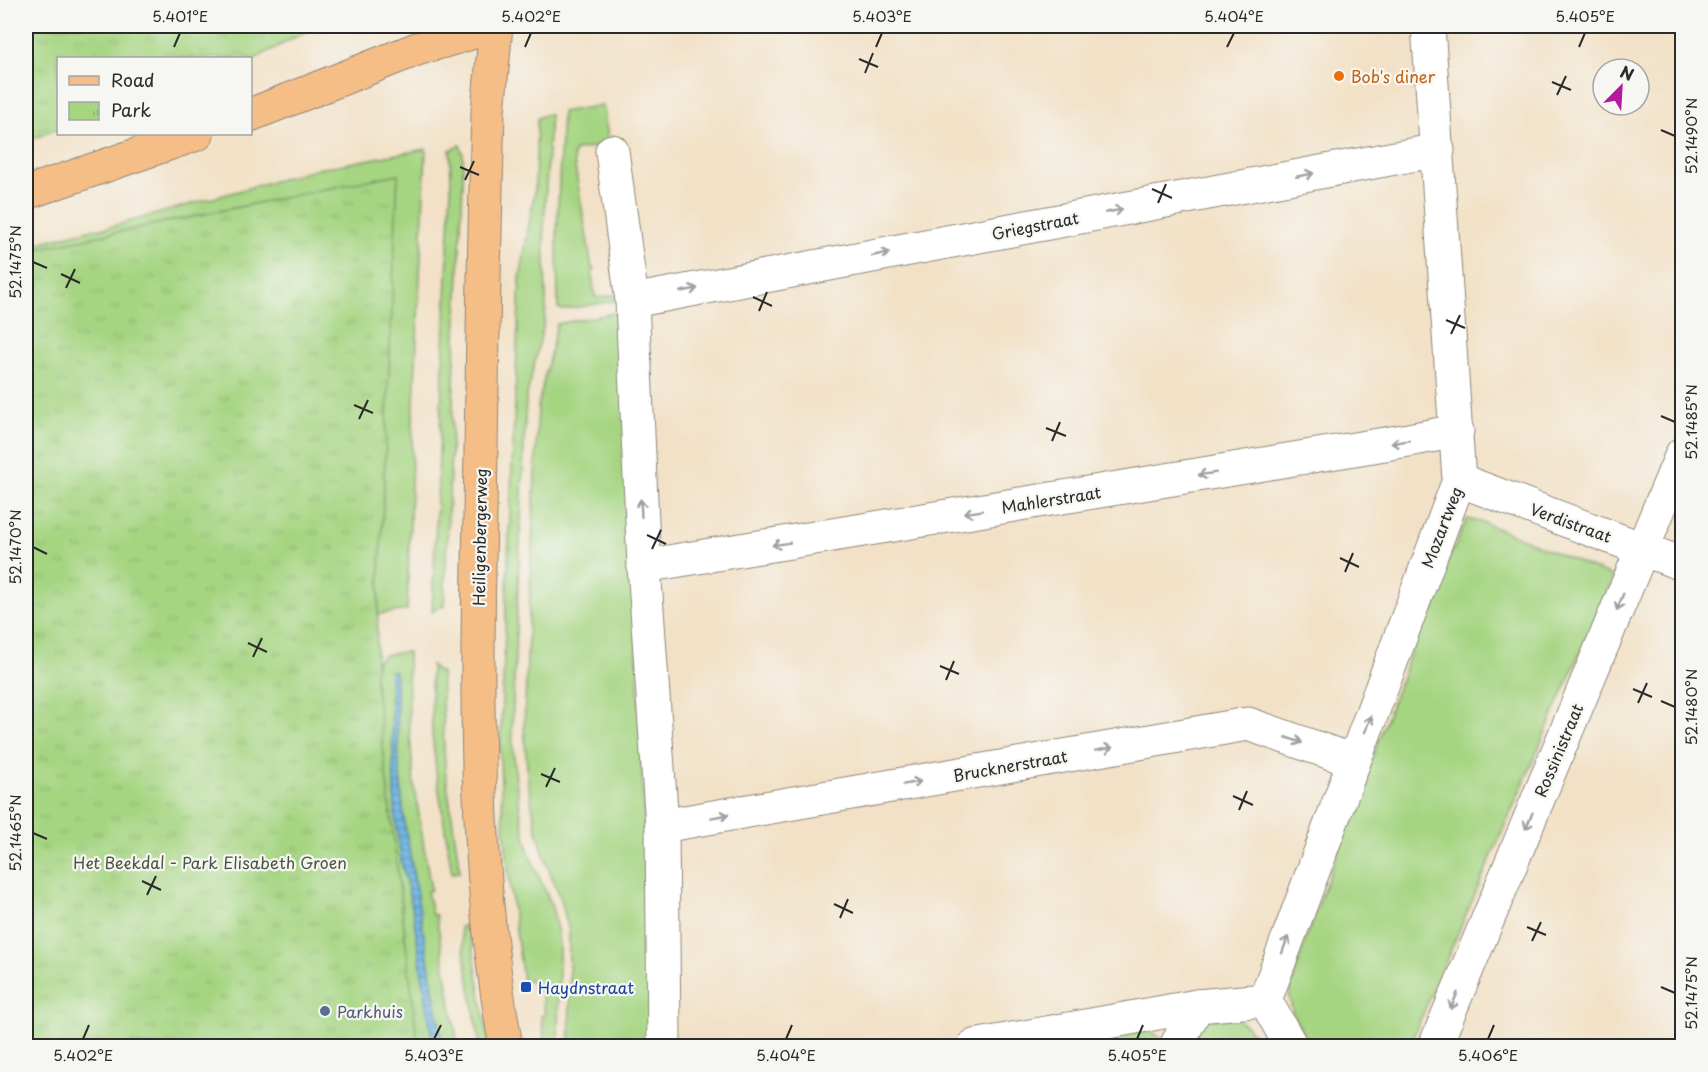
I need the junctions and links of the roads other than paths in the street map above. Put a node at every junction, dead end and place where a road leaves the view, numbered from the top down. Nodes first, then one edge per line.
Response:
1 (496, 26) edge
2 (1428, 26) edge
3 (252, 114) edge
4 (193, 135) edge
5 (1438, 150) junction
6 (612, 151) dead end
7 (26, 193) edge
8 (632, 301) junction
9 (1457, 430) junction
10 (1683, 454) edge
11 (1459, 480) junction
12 (1642, 548) junction
13 (1683, 564) edge
14 (644, 566) junction
15 (1354, 761) junction
16 (662, 826) junction
17 (1265, 1000) junction
18 (1197, 1006) junction
19 (506, 1047) edge
20 (664, 1047) edge
21 (974, 1047) edge
22 (1176, 1047) edge
23 (1291, 1047) edge
24 (1435, 1047) edge

1 - 3 main road
1 - 19 main road, Heiligenbergerweg
2 - 5 street, Mozartweg
4 - 7 main road
8 -> 5 street, Griegstraat
5 - 9 street, Mozartweg
6 - 8 street
14 -> 8 street
9 - 11 street, Mozartweg
9 -> 14 street, Mahlerstraat
10 - 12 street, Rossinistraat
11 - 12 street, Verdistraat
15 -> 11 street, Mozartweg
12 - 13 street, Verdistraat
12 -> 24 street, Rossinistraat
14 - 16 street
16 -> 15 street, Brucknerstraat
17 -> 15 street, Mozartweg
16 - 20 street
17 - 18 street
17 - 23 street
18 - 21 street
18 - 22 street

